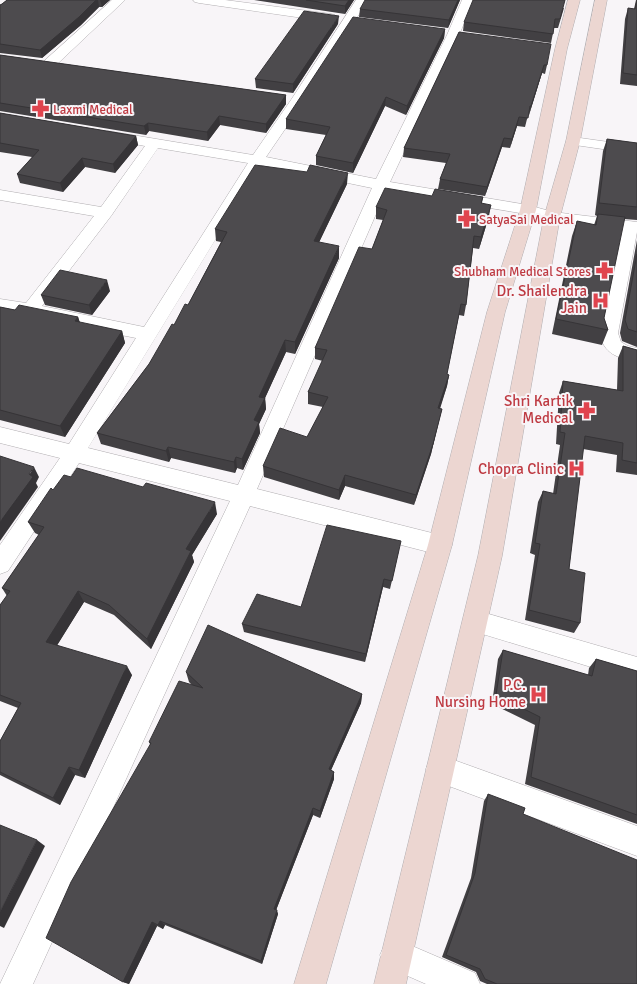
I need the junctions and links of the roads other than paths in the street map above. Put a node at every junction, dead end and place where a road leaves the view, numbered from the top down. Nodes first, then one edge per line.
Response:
1 (119, 0) edge
2 (199, 0) edge
3 (362, 0) edge
4 (468, 0) edge
5 (574, 0) edge
6 (602, 0) edge
7 (356, 21) junction
8 (34, 63) edge
9 (48, 65) junction
10 (63, 67) edge
11 (92, 132) edge
12 (573, 141) junction
13 (154, 143) junction
14 (637, 150) edge
15 (257, 160) junction
16 (381, 185) junction
17 (0, 195) edge
18 (528, 210) junction
19 (105, 213) junction
20 (552, 217) junction
21 (633, 226) edge
22 (0, 305) edge
23 (30, 310) junction
24 (148, 334) junction
25 (637, 355) edge
26 (0, 435) edge
27 (75, 452) junction
28 (244, 495) junction
29 (440, 545) junction
30 (0, 564) edge
31 (475, 621) junction
32 (637, 669) edge
33 (440, 769) junction
34 (637, 841) edge
35 (393, 970) edge
36 (16, 984) edge
37 (310, 984) edge
38 (464, 984) edge

1 - 9 street
2 - 7 street
3 - 7 street
4 - 16 street
5 - 18 main road
6 - 12 main road
7 - 15 street
8 - 9 street
9 - 10 street
11 - 13 street
12 - 14 street
12 - 20 main road
13 - 15 street
13 - 19 street
15 - 16 street
15 - 24 street
16 - 18 street
16 - 28 street
17 - 19 street
18 - 20 street
18 - 29 main road
19 - 23 street
20 - 21 street
20 - 31 main road
21 - 25 street
22 - 23 street
23 - 24 street
24 - 27 street
26 - 27 street
27 - 28 street
27 - 30 street
28 - 29 street
28 - 36 street
29 - 37 main road
31 - 32 street
31 - 33 main road
33 - 34 street
33 - 35 main road
35 - 38 street

